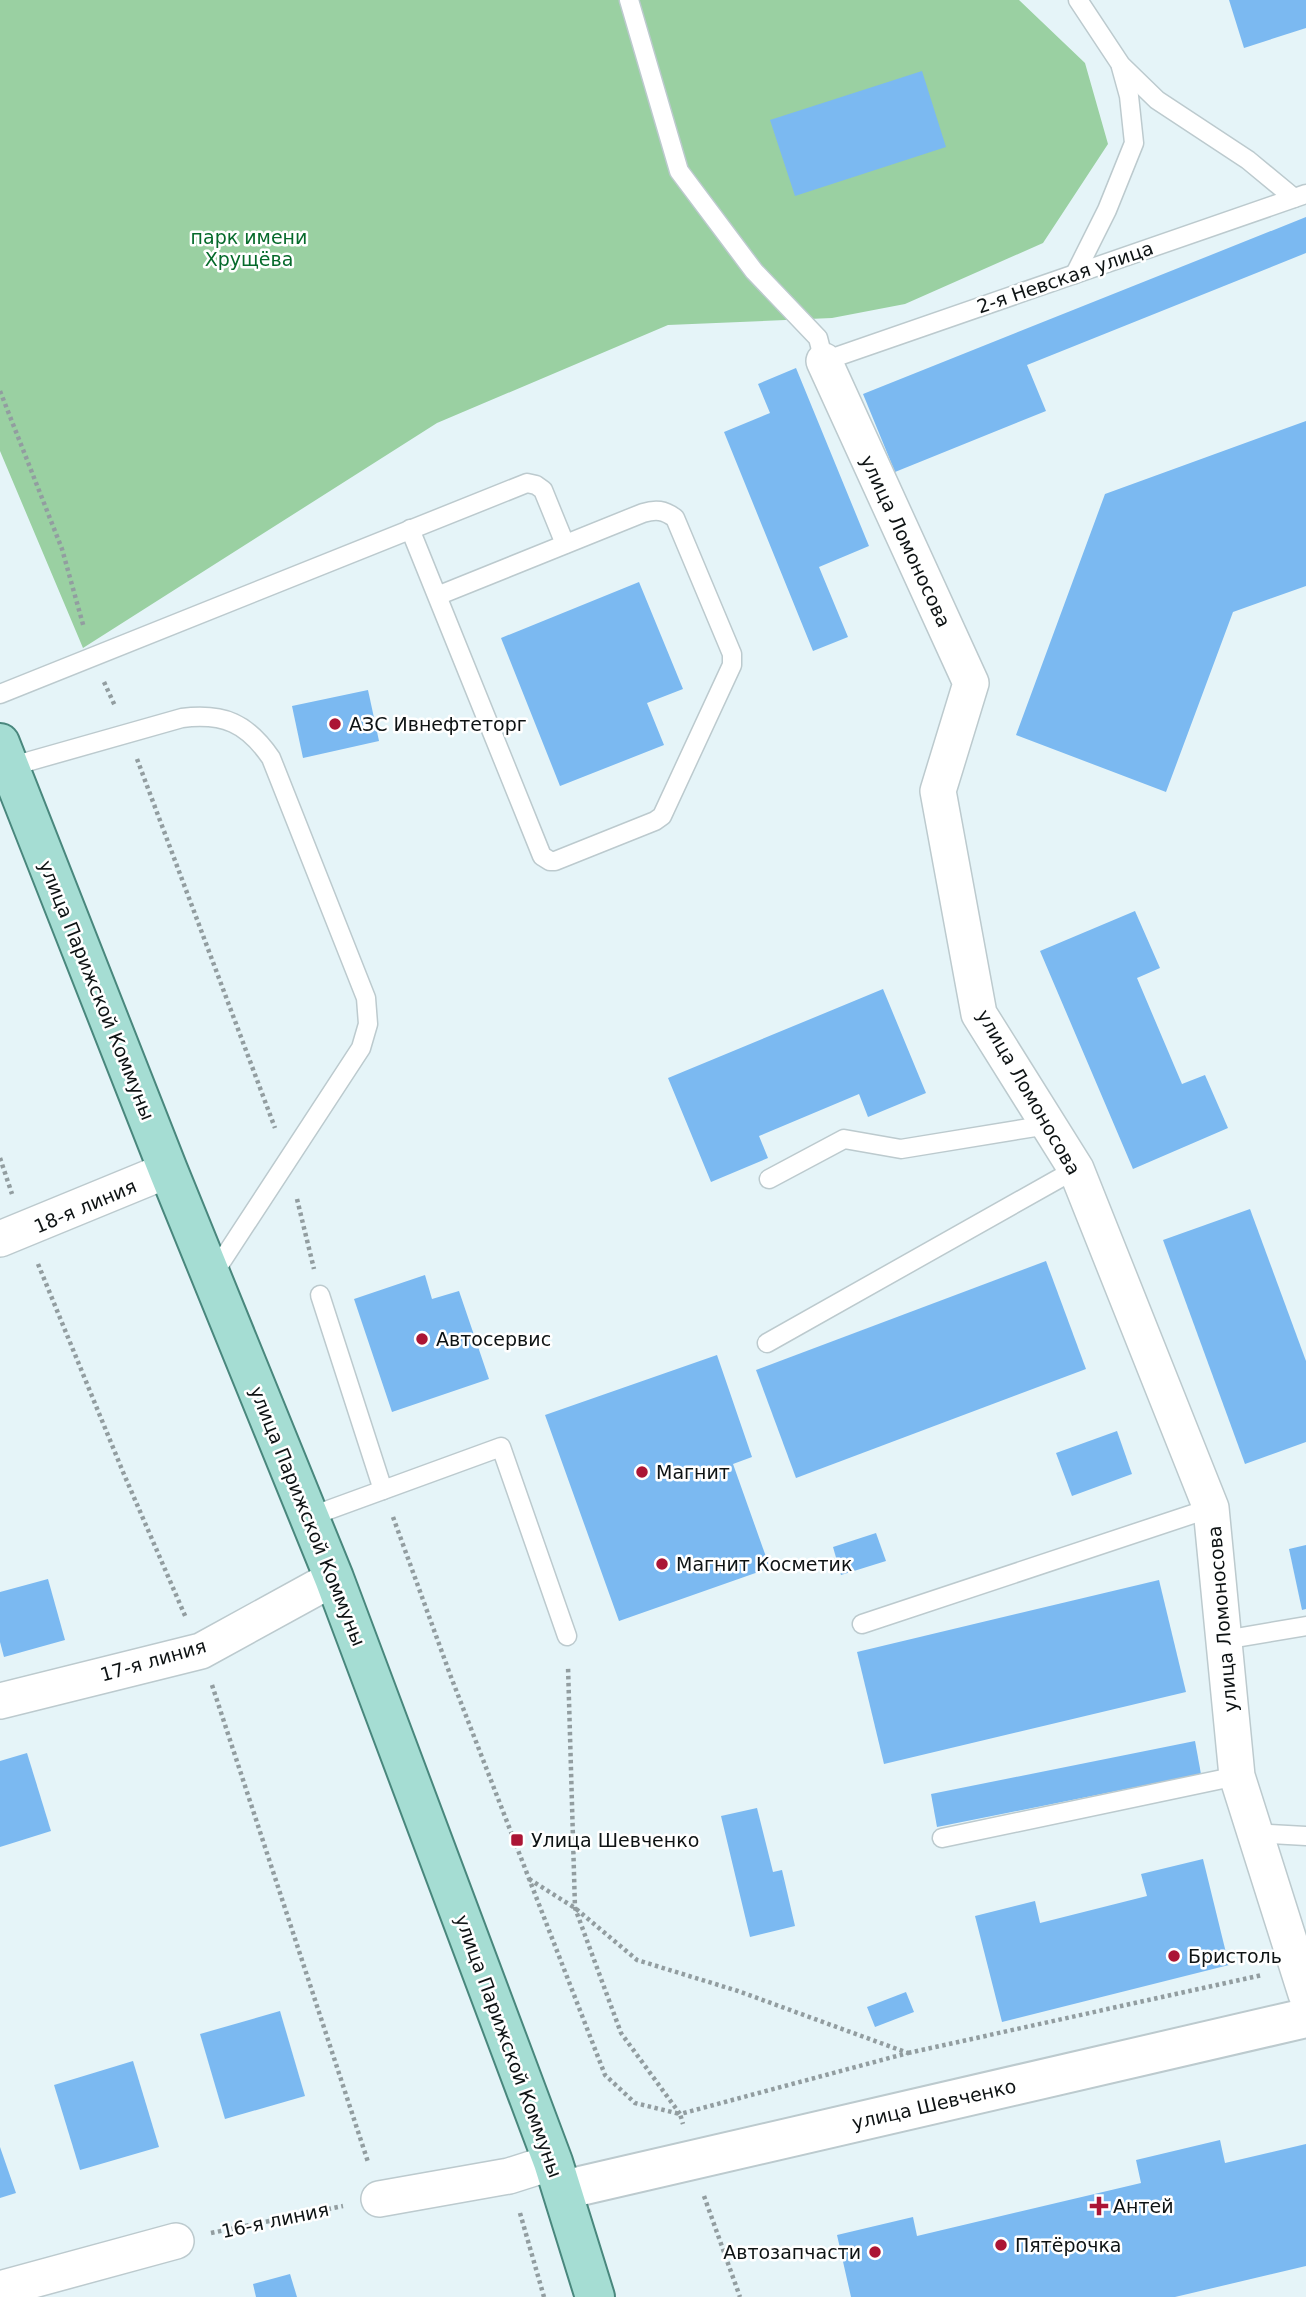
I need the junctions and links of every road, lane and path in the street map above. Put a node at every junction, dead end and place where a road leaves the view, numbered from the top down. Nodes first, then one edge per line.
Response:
1 (629, 0) edge
2 (1078, 0) edge
3 (1121, 65) junction
4 (1300, 196) edge
5 (1075, 274) junction
6 (824, 361) junction
7 (0, 391) edge
8 (410, 529) junction
9 (565, 544) junction
10 (437, 596) junction
11 (92, 657) junction
12 (0, 694) edge
13 (127, 733) junction
14 (5, 755) edge
15 (1048, 1125) junction
16 (288, 1160) junction
17 (1076, 1169) junction
18 (168, 1170) junction
19 (769, 1180) dead end
20 (12, 1235) edge
21 (212, 1276) junction
22 (320, 1295) joint
23 (767, 1343) dead end
24 (383, 1490) junction
25 (1212, 1508) junction
26 (309, 1517) junction
27 (334, 1578) junction
28 (862, 1624) dead end
29 (1306, 1626) edge
30 (567, 1636) joint
31 (1224, 1640) junction
32 (201, 1651) junction
33 (0, 1701) edge
34 (1237, 1776) junction
35 (1254, 1833) junction
36 (1306, 1836) edge
37 (942, 1838) dead end
38 (529, 1879) junction
39 (575, 1908) junction
40 (1302, 1980) edge
41 (1306, 2018) edge
42 (908, 2053) junction
43 (680, 2114) junction
44 (692, 2161) junction
45 (509, 2176) junction
46 (558, 2176) junction
47 (379, 2199) junction
48 (176, 2241) joint
49 (0, 2289) edge
50 (544, 2297) edge
51 (595, 2297) edge
52 (740, 2297) edge

1 - 6 lane
2 - 3 lane
3 - 4 lane
3 - 5 lane
4 - 5 lane, 2-я Невская улица
5 - 6 lane, 2-я Невская улица
6 - 15 street, улица Ломоносова
7 - 11 path
8 - 9 lane
8 - 10 lane
8 - 11 lane
9 - 10 lane
9 - 10 lane
11 - 12 lane
11 - 13 path
13 - 14 lane
13 - 16 path
13 - 16 lane
14 - 18 main road, улица Парижской Коммуны
15 - 17 street, улица Ломоносова
15 - 19 lane
16 - 21 lane
16 - 22 path
17 - 23 lane
17 - 25 street, улица Ломоносова
18 - 20 street, 18-я линия
18 - 21 main road, улица Парижской Коммуны
20 - 32 path
21 - 26 main road, улица Парижской Коммуны
22 - 24 lane
24 - 26 lane
24 - 30 lane
24 - 38 path
25 - 28 lane
25 - 31 street, улица Ломоносова
26 - 27 main road, улица Парижской Коммуны
27 - 32 street, 17-я линия
27 - 46 main road, улица Парижской Коммуны
29 - 31 lane
30 - 39 path
31 - 34 street, улица Ломоносова
32 - 33 street, 17-я линия
32 - 47 path
34 - 35 street, улица Ломоносова
34 - 37 lane
35 - 36 lane
35 - 40 street, улица Ломоносова
38 - 39 path
38 - 43 path
39 - 42 path
39 - 43 path
40 - 42 path
41 - 44 street, улица Шевченко
42 - 43 path
43 - 44 path
44 - 46 street, улица Шевченко
44 - 52 path
45 - 46 street
45 - 47 street
45 - 50 path
46 - 51 main road, улица Парижской Коммуны
47 - 48 path, 16-я линия
48 - 49 street

